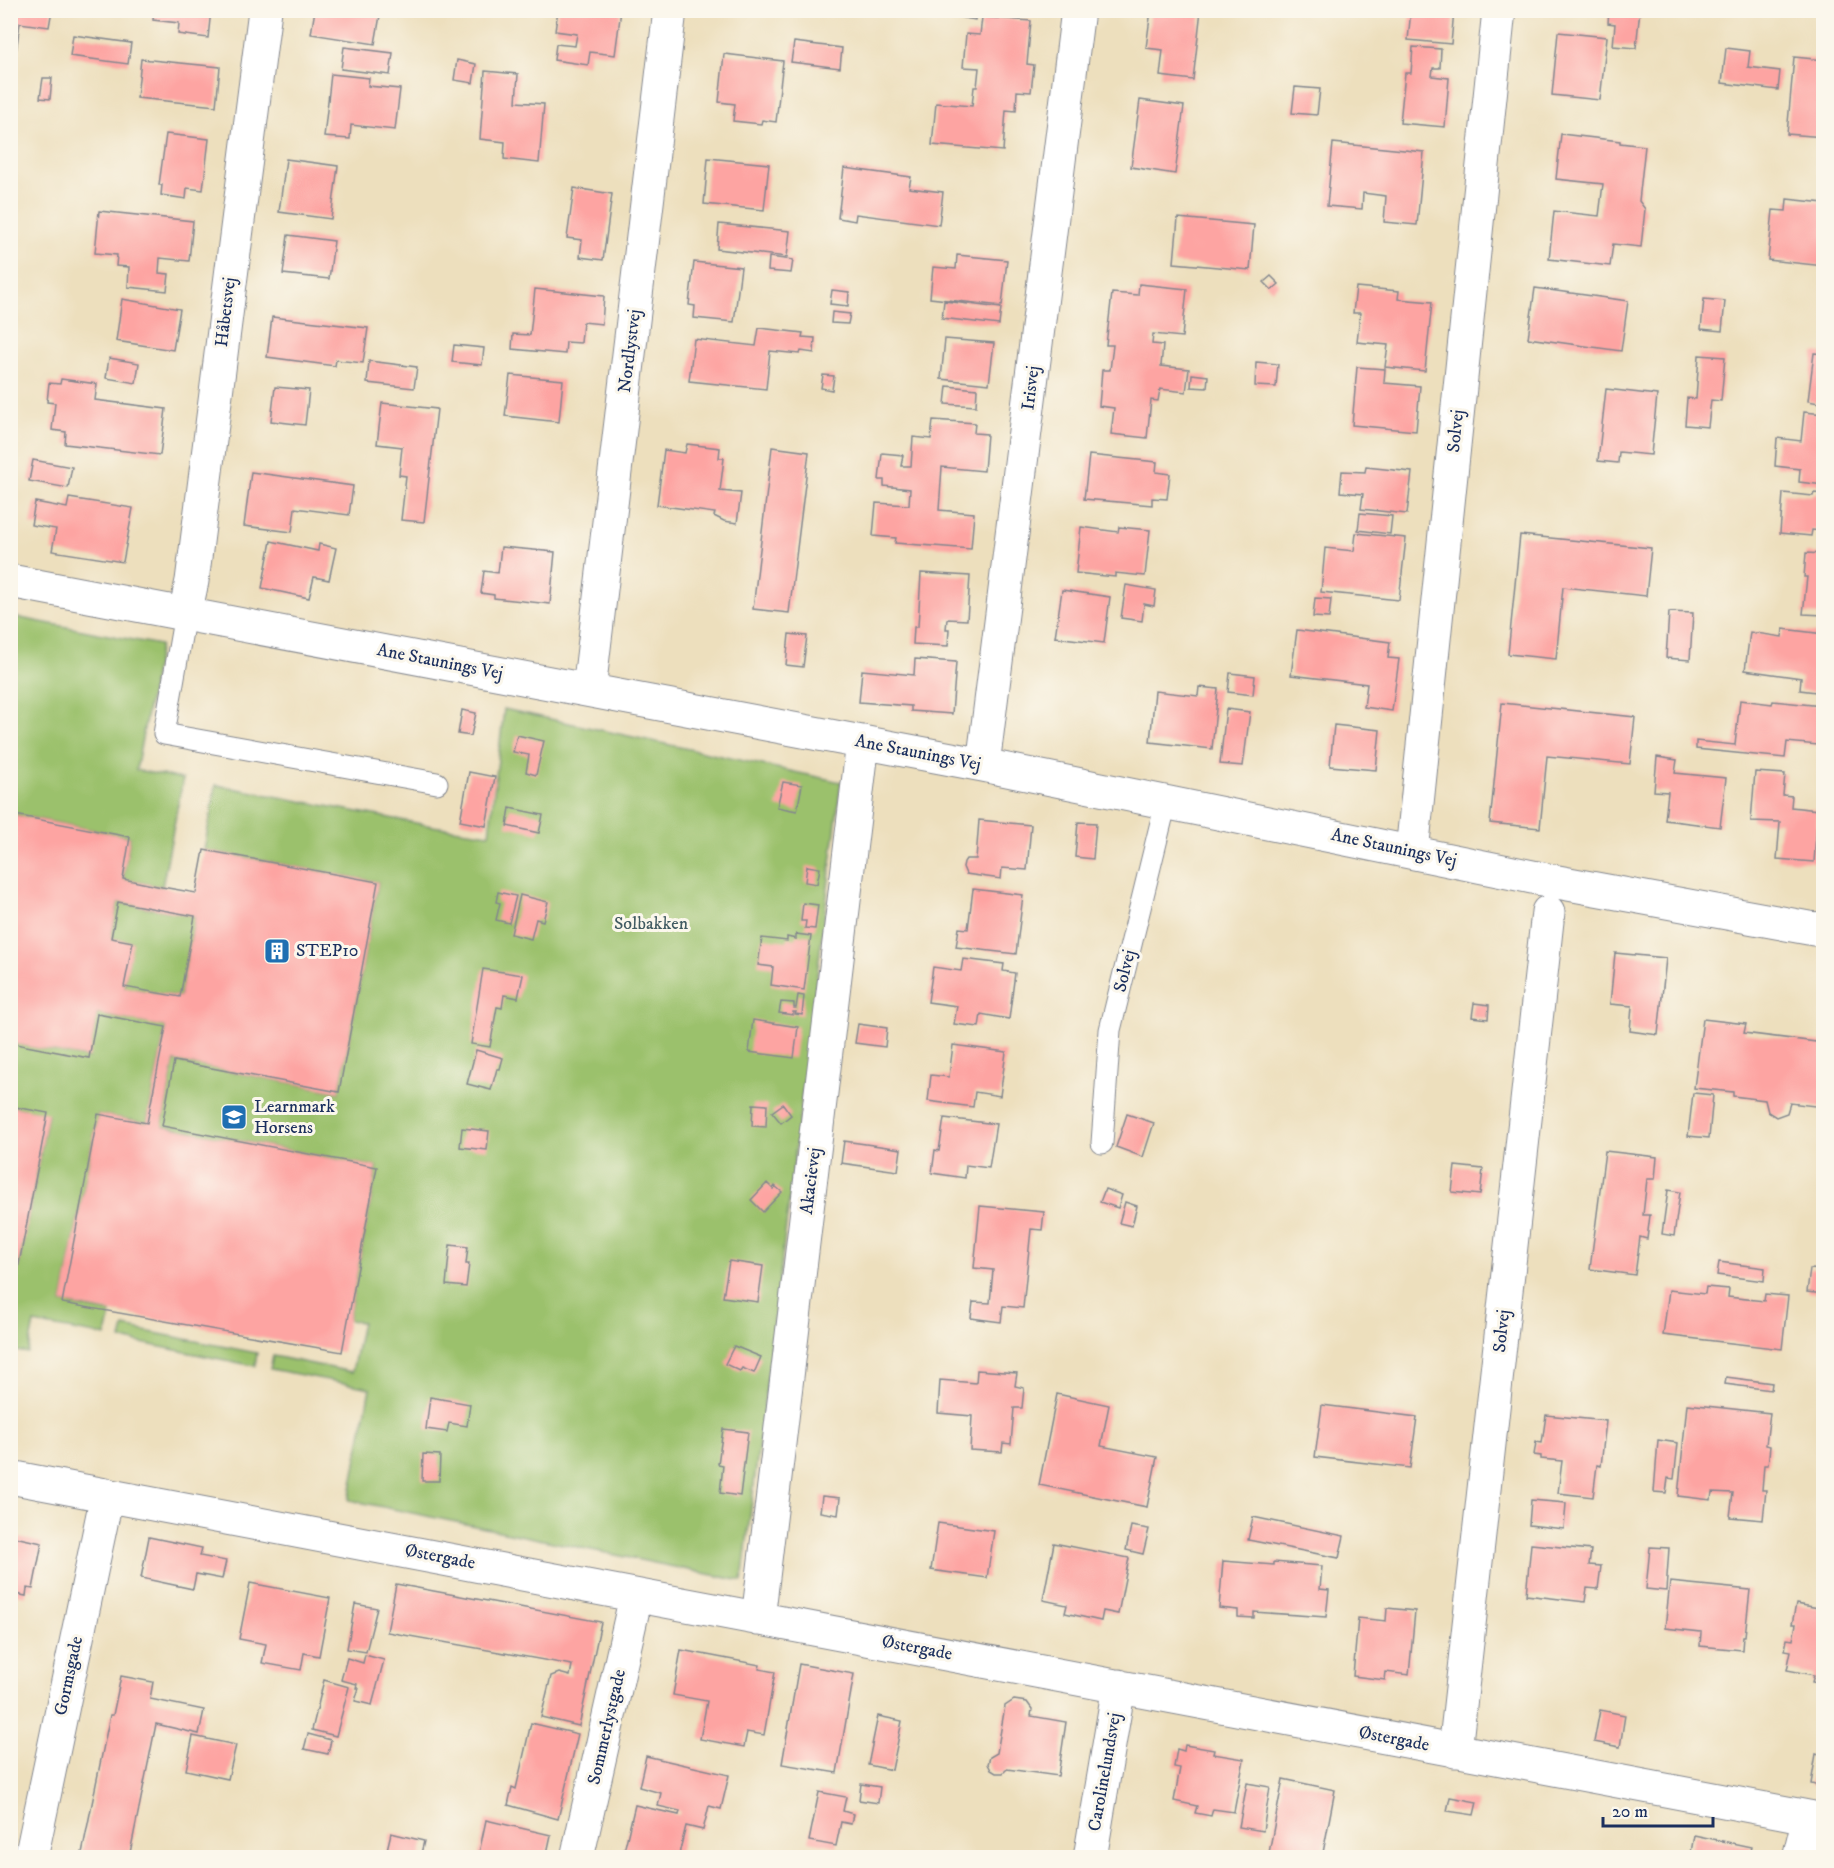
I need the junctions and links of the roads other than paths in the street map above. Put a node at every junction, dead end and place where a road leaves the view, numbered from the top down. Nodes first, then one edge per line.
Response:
1 (265, 10) edge
2 (670, 10) edge
3 (1078, 10) edge
4 (1498, 10) edge
5 (10, 580) edge
6 (185, 614) junction
7 (589, 690) junction
8 (863, 742) junction
9 (983, 765) junction
10 (437, 783) dead end
11 (1166, 802) junction
12 (1412, 852) junction
13 (1548, 912) dead end
14 (1824, 928) edge
15 (1102, 1143) dead end
16 (10, 1477) edge
17 (107, 1495) junction
18 (636, 1596) junction
19 (758, 1619) junction
20 (1119, 1686) junction
21 (1455, 1751) junction
22 (1816, 1818) edge
23 (31, 1857) edge
24 (577, 1857) edge
25 (1090, 1857) edge
26 (1799, 1857) edge

1 - 6 street, Håbetsvej
2 - 7 street, Nordlystvej
3 - 9 street, Irisvej
4 - 12 street, Solvej
5 - 6 street, Ane Staunings Vej
6 - 7 street, Ane Staunings Vej
6 - 10 lane
7 - 8 street, Ane Staunings Vej
8 - 9 street, Ane Staunings Vej
8 - 19 street, Akacievej
9 - 11 street, Ane Staunings Vej
11 - 12 street, Ane Staunings Vej
11 - 15 lane, Solvej
12 - 14 street, Ane Staunings Vej
13 - 21 street, Solvej
16 - 17 street, Østergade
17 - 18 street, Østergade
17 - 23 street, Gormsgade
18 - 19 street, Østergade
18 - 24 street, Sommerlystgade
19 - 20 street, Østergade
20 - 21 street, Østergade
20 - 25 street, Carolinelundsvej
21 - 22 street, Østergade
22 - 26 street

